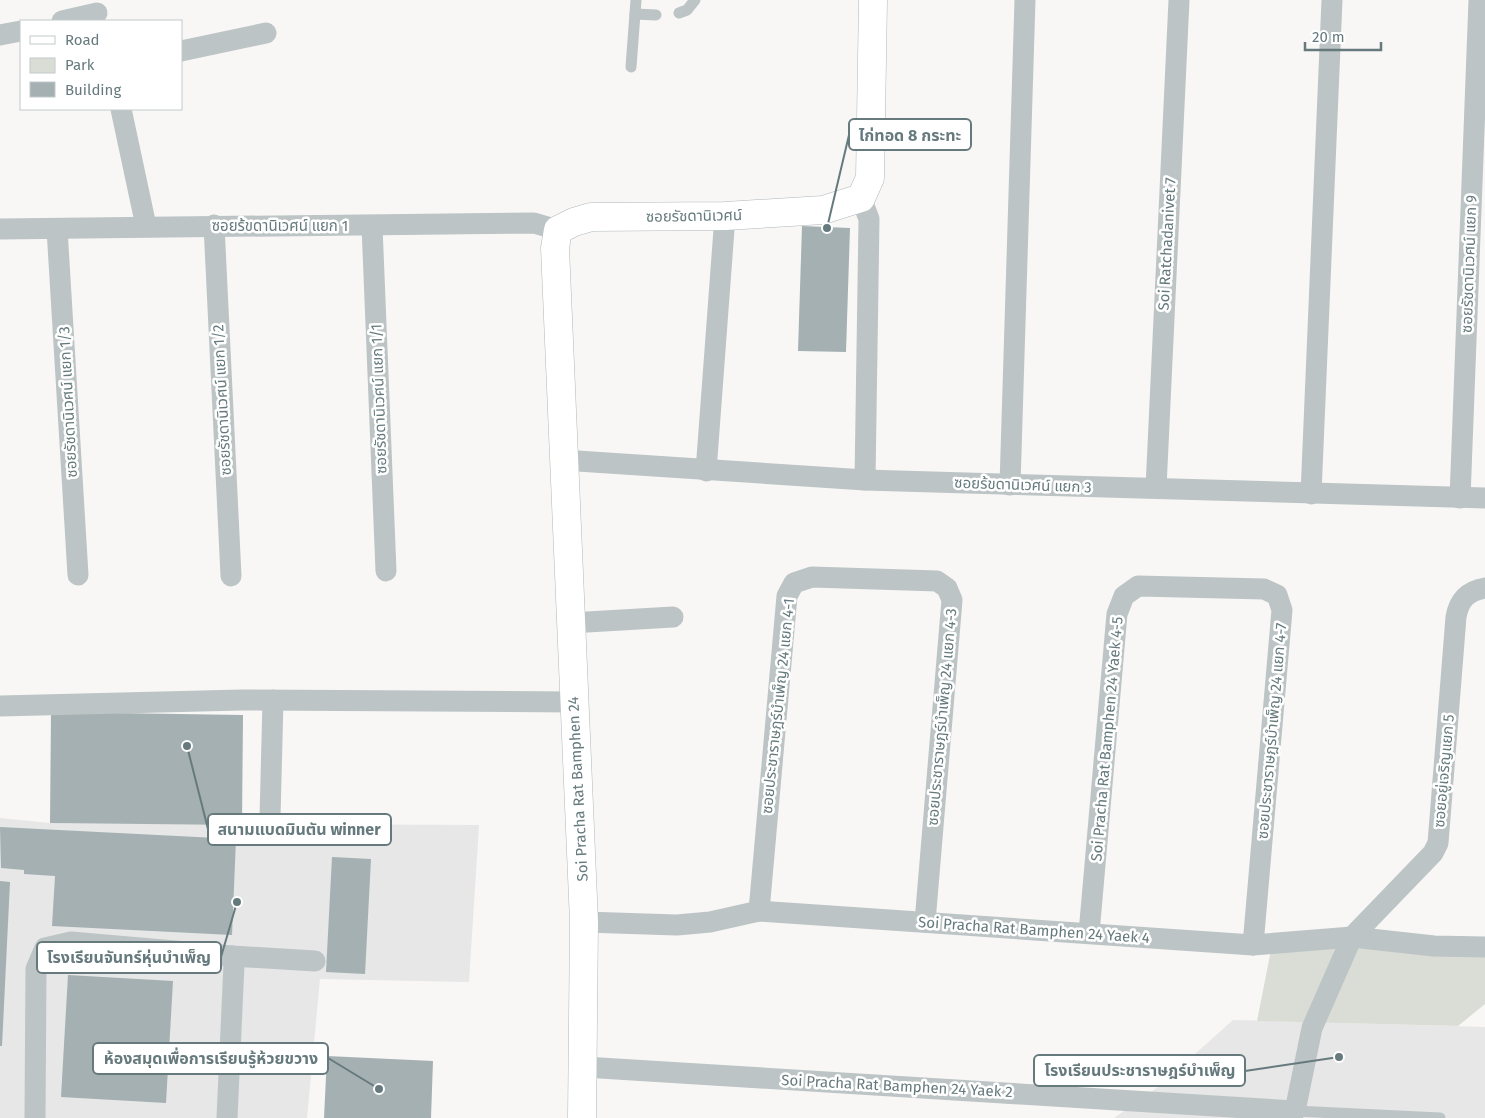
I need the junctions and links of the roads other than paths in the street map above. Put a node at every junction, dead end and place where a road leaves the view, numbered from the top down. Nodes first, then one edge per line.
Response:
1 (636, 0) edge
2 (695, 0) edge
3 (873, 0) edge
4 (1026, 0) edge
5 (1179, 0) edge
6 (1332, 0) edge
7 (1479, 0) edge
8 (97, 11) edge
9 (679, 13) dead end
10 (635, 14) junction
11 (656, 15) dead end
12 (66, 20) edge
13 (20, 31) edge
14 (266, 33) dead end
15 (0, 36) edge
16 (182, 51) edge
17 (631, 67) dead end
18 (121, 110) edge
19 (860, 198) junction
20 (725, 216) junction
21 (214, 225) junction
22 (146, 226) junction
23 (372, 226) junction
24 (0, 229) edge
25 (58, 229) junction
26 (558, 230) junction
27 (562, 460) junction
28 (706, 471) junction
29 (864, 480) junction
30 (1010, 486) junction
31 (1156, 488) junction
32 (1312, 494) junction
33 (1460, 498) junction
34 (1485, 498) edge
35 (386, 571) dead end
36 (78, 575) dead end
37 (231, 576) dead end
38 (874, 579) joint
39 (1201, 588) joint
40 (1485, 588) edge
41 (673, 617) dead end
42 (570, 623) junction
43 (273, 700) junction
44 (574, 702) junction
45 (0, 706) edge
46 (270, 818) dead end
47 (759, 911) junction
48 (584, 922) junction
49 (925, 922) junction
50 (1089, 934) junction
51 (1352, 937) junction
52 (1253, 945) junction
53 (1485, 947) edge
54 (232, 956) junction
55 (315, 961) dead end
56 (584, 1067) junction
57 (1295, 1112) junction
58 (35, 1118) edge
59 (228, 1118) edge
60 (582, 1118) edge
61 (1440, 1118) edge

1 - 10 lane
2 - 9 lane
3 - 19 street
4 - 30 street
5 - 31 street, Soi Ratchadanivet 7
6 - 32 street
7 - 33 street, ซอยรัชดานิเวศน์ แยก 9
8 - 12 street
10 - 11 lane
10 - 17 lane
13 - 15 street
14 - 16 street
18 - 22 street
19 - 20 street, ซอยรัชดานิเวศน์
19 - 29 street
20 - 26 street, ซอยรัชดานิเวศน์
20 - 28 street
21 - 22 street, ซอยร้ขดานิเวศน์ แยก 1
21 - 23 street, ซอยร้ขดานิเวศน์ แยก 1
21 - 37 street, ซอยรัชดานิเวศน์ แยก 1/2
22 - 25 street, ซอยร้ขดานิเวศน์ แยก 1
23 - 26 street, ซอยร้ขดานิเวศน์ แยก 1
23 - 35 street, ซอยรัชดานิเวศน์ แยก 1/1
24 - 25 street, ซอยร้ขดานิเวศน์ แยก 1
25 - 36 street, ซอยรัชดานิเวศน์ แยก 1/3
26 - 27 street
27 - 28 street, ซอยร้ขดานิเวศน์ แยก 3
27 - 42 street, Soi Pracha Rat Bamphen 24
28 - 29 street, ซอยร้ขดานิเวศน์ แยก 3
29 - 30 street, ซอยร้ขดานิเวศน์ แยก 3
30 - 31 street, ซอยร้ขดานิเวศน์ แยก 3
31 - 32 street, ซอยร้ขดานิเวศน์ แยก 3
32 - 33 street, ซอยร้ขดานิเวศน์ แยก 3
33 - 34 street, ซอยร้ขดานิเวศน์ แยก 3
38 - 47 street, ซอยประชาราษฎร์บำเพ็ญ 24 แยก 4-1
38 - 49 street, ซอยประชาราษฎร์บำเพ็ญ 24 แยก 4-3
39 - 50 street, Soi Pracha Rat Bamphen 24 Yaek 4-5
39 - 52 street, ซอยประชาราษฎร์บำเพ็ญ 24 แยก 4-7
40 - 51 street, ซอยอยู่เจริญแยก 5
41 - 42 street
42 - 44 street, Soi Pracha Rat Bamphen 24
43 - 44 street
43 - 45 street
43 - 46 street
44 - 48 street, Soi Pracha Rat Bamphen 24
47 - 48 street, Soi Pracha Rat Bamphen 24 Yaek 4
47 - 49 street, Soi Pracha Rat Bamphen 24 Yaek 4
48 - 56 street, Soi Pracha Rat Bamphen 24
49 - 50 street, Soi Pracha Rat Bamphen 24 Yaek 4
50 - 52 street, Soi Pracha Rat Bamphen 24 Yaek 4
51 - 52 street, Soi Pracha Rat Bamphen 24 Yaek 4
51 - 53 street, Soi Pracha Rat Bamphen 24 Yaek 4
51 - 57 street
54 - 55 street
54 - 58 street
54 - 59 street
56 - 57 street, Soi Pracha Rat Bamphen 24 Yaek 2
56 - 60 street, Soi Pracha Rat Bamphen 24
57 - 61 lane

